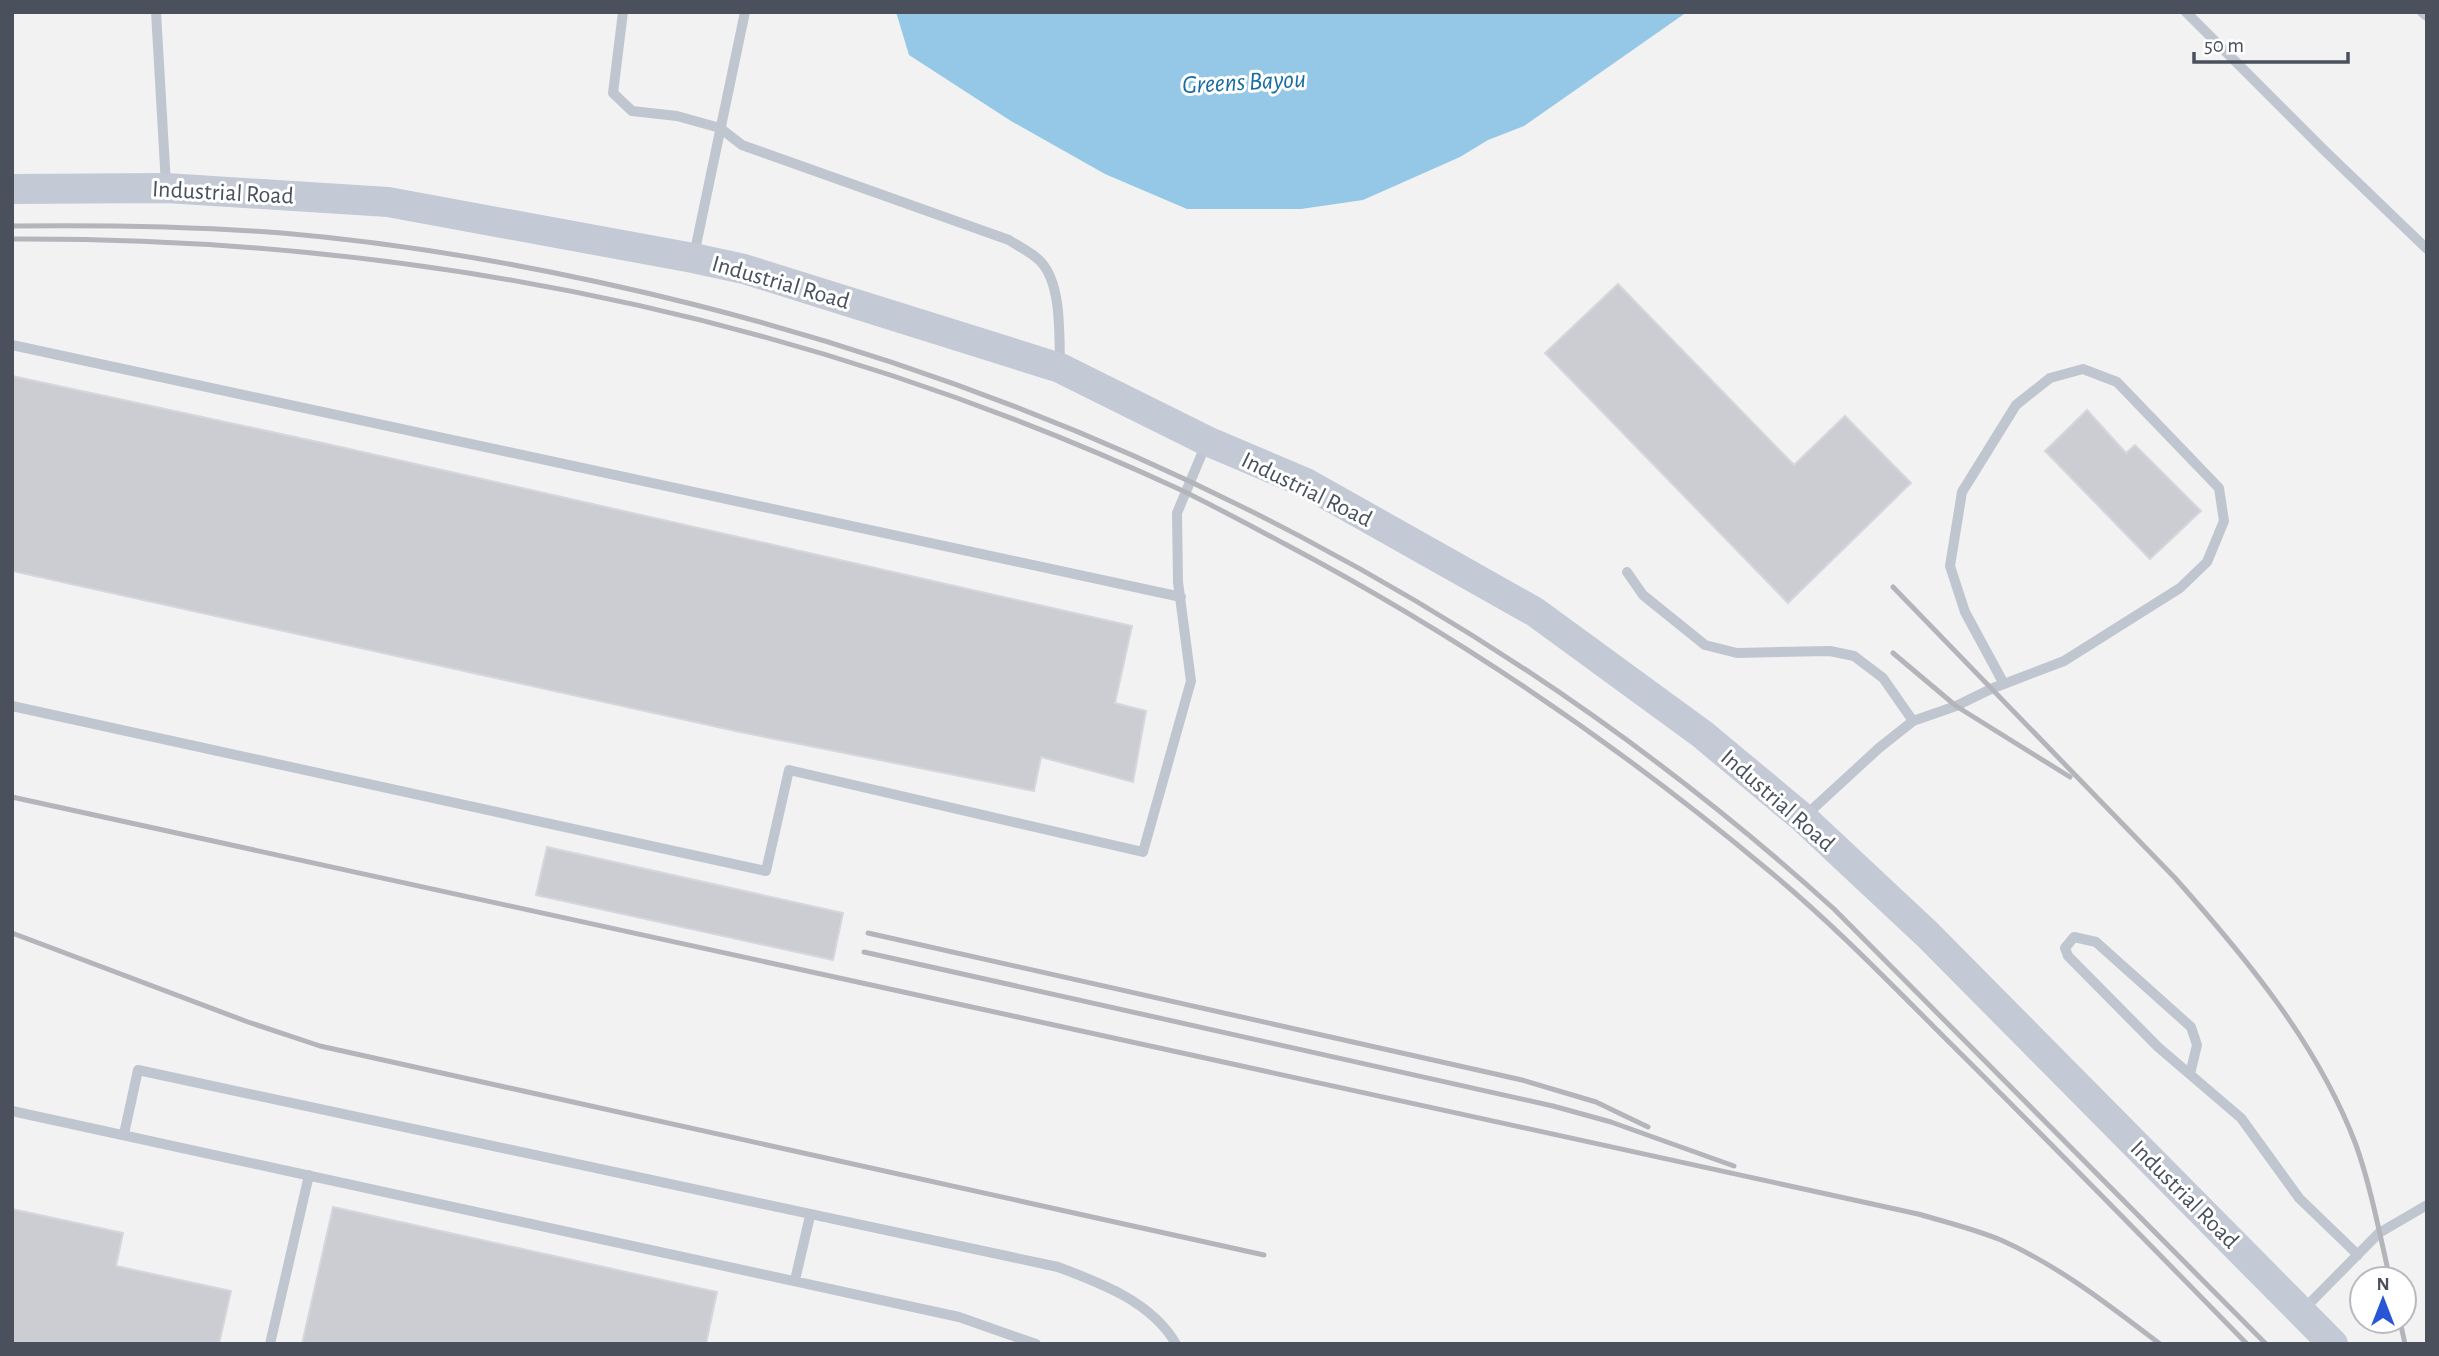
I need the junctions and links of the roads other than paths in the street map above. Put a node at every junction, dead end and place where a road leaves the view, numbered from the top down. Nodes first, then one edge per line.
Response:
1 (156, 12) edge
2 (622, 12) edge
3 (745, 12) edge
4 (2186, 12) edge
5 (2422, 12) edge
6 (2427, 16) edge
7 (720, 128) junction
8 (166, 188) junction
9 (12, 189) edge
10 (2427, 249) edge
11 (693, 258) junction
12 (12, 345) edge
13 (1060, 368) junction
14 (1207, 441) junction
15 (1627, 572) dead end
16 (1181, 597) junction
17 (2004, 684) junction
18 (12, 706) edge
19 (1913, 721) junction
20 (1803, 818) junction
21 (2190, 1074) junction
22 (12, 1111) edge
23 (124, 1134) junction
24 (309, 1175) junction
25 (2427, 1206) edge
26 (810, 1216) junction
27 (2358, 1255) junction
28 (795, 1280) junction
29 (2301, 1312) junction
30 (270, 1344) edge
31 (1036, 1344) edge
32 (1176, 1344) edge
33 (2333, 1344) edge

1 - 8 lane
2 - 7 lane
3 - 7 lane
4 - 10 lane
5 - 6 lane
7 - 11 lane
7 - 13 lane
8 - 9 street, Industrial Road
8 - 11 street, Industrial Road
11 - 13 street, Industrial Road
12 - 16 lane
13 - 14 street, Industrial Road
14 - 16 lane
14 - 20 street, Industrial Road
15 - 19 lane
16 - 18 lane
17 - 17 lane
17 - 19 lane
19 - 20 lane
20 - 29 street, Industrial Road
21 - 21 lane
21 - 27 lane
22 - 23 lane
23 - 24 lane
23 - 26 lane
24 - 28 lane
24 - 30 lane
25 - 27 lane
26 - 28 lane
26 - 32 lane
27 - 29 lane
28 - 31 lane
29 - 33 street, Industrial Road

